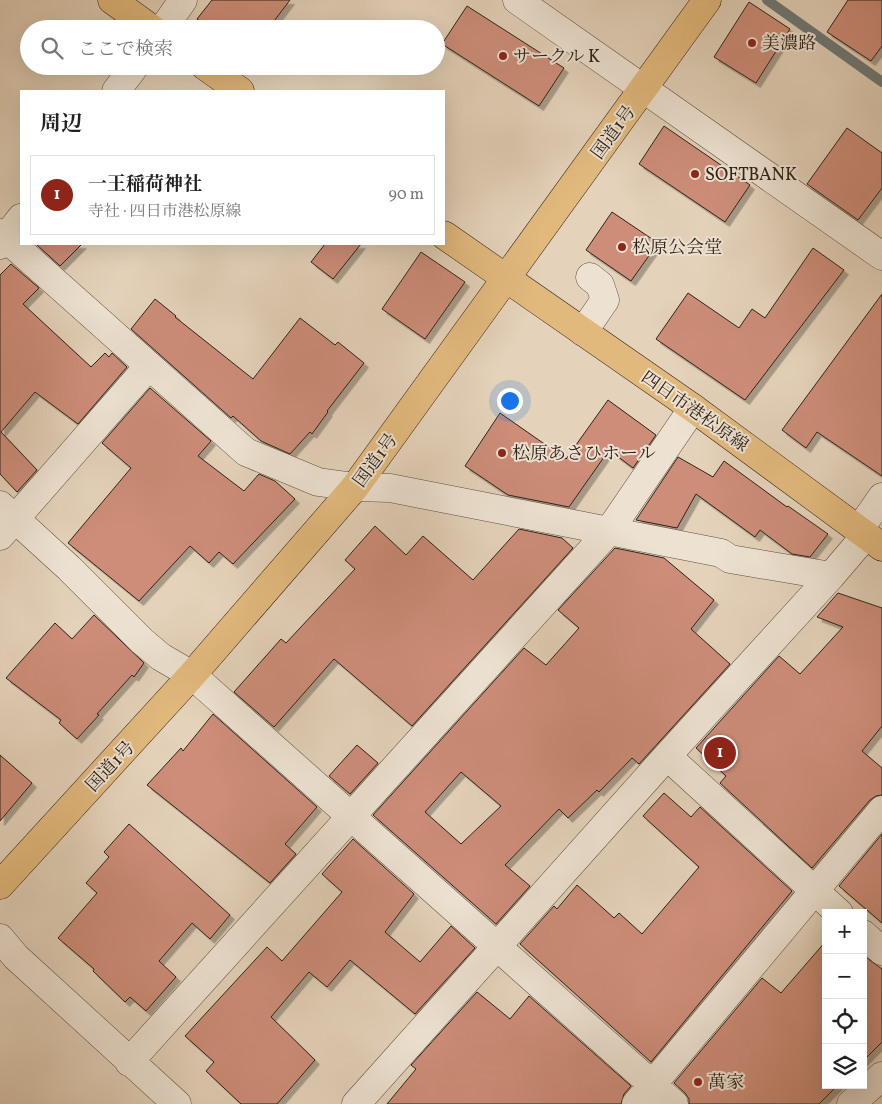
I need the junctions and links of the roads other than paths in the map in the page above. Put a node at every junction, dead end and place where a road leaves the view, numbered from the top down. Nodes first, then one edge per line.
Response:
1 (112, 0) edge
2 (183, 0) edge
3 (517, 0) edge
4 (707, 0) edge
5 (140, 20) edge
6 (169, 20) edge
7 (128, 75) edge
8 (217, 75) edge
9 (644, 89) junction
10 (117, 90) edge
11 (239, 90) edge
12 (7, 234) edge
13 (445, 236) edge
14 (882, 256) edge
15 (590, 277) dead end
16 (505, 278) junction
17 (583, 332) junction
18 (148, 367) junction
19 (693, 408) junction
20 (355, 487) junction
21 (882, 496) edge
22 (5, 520) edge
23 (608, 531) junction
24 (869, 537) edge
25 (832, 576) junction
26 (192, 675) junction
27 (667, 756) junction
28 (882, 810) edge
29 (351, 817) junction
30 (0, 885) edge
31 (814, 891) junction
32 (834, 909) edge
33 (867, 937) edge
34 (0, 938) edge
35 (498, 946) junction
36 (882, 950) edge
37 (129, 1062) junction
38 (882, 1076) edge
39 (644, 1095) edge
40 (177, 1104) edge
41 (356, 1104) edge
42 (674, 1104) edge
43 (851, 1104) edge

1 - 5 main road
2 - 6 street
3 - 9 street
4 - 9 main road, 国道1号
7 - 10 street
8 - 11 main road
9 - 14 street
9 - 16 main road, 国道1号
12 - 18 street
13 - 16 main road, 四日市港松原線
15 - 17 street
16 - 17 main road, 四日市港松原線
16 - 20 main road, 国道1号
17 - 19 main road, 四日市港松原線
18 - 20 street
18 - 22 street
19 - 23 street
19 - 24 main road, 四日市港松原線
20 - 23 street
20 - 26 main road, 国道1号
21 - 24 street
22 - 26 street
23 - 25 street
23 - 29 street
24 - 25 street
25 - 27 street
26 - 29 street
26 - 30 main road, 国道1号
27 - 31 street
27 - 35 street
28 - 31 street
29 - 35 street
29 - 37 street
31 - 32 street
31 - 39 street
33 - 36 street
34 - 37 street
35 - 39 street
35 - 41 street
37 - 40 street
38 - 43 street
39 - 42 street

